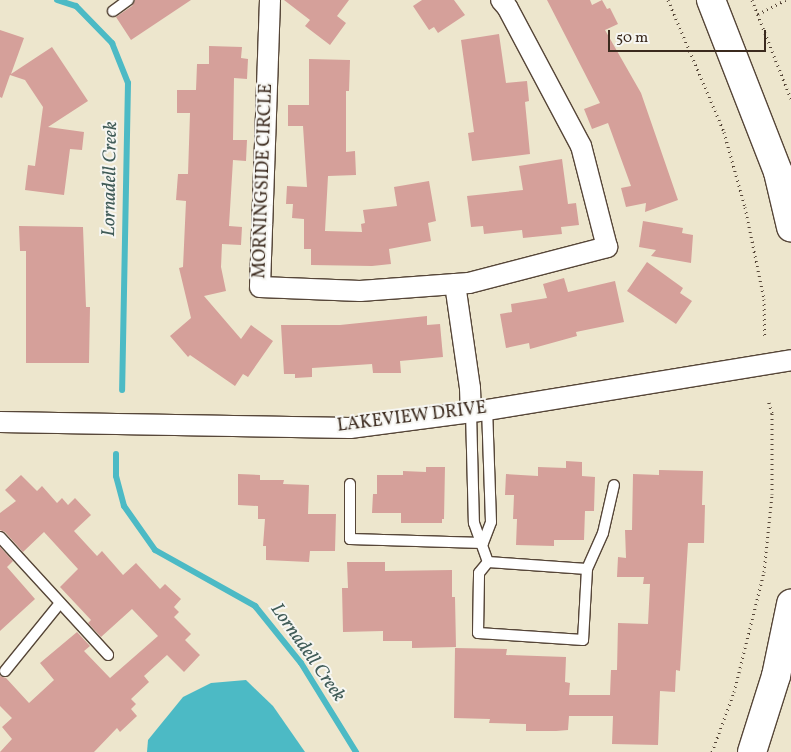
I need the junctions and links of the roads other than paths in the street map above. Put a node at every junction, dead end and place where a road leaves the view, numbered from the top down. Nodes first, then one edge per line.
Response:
1 (128, 0) edge
2 (270, 0) edge
3 (501, 0) edge
4 (711, 0) edge
5 (113, 10) dead end
6 (785, 170) edge
7 (791, 227) edge
8 (462, 283) junction
9 (791, 360) edge
10 (479, 411) junction
11 (0, 422) edge
12 (350, 484) dead end
13 (614, 485) dead end
14 (0, 537) edge
15 (483, 543) junction
16 (488, 562) junction
17 (587, 569) junction
18 (60, 603) junction
19 (791, 604) edge
20 (108, 655) dead end
21 (6, 671) dead end
22 (752, 752) edge

1 - 5 lane
2 - 8 street, MORNINGSIDE CIRCLE
3 - 8 street, MORNINGSIDE CIRCLE
4 - 6 street
6 - 7 street
8 - 10 street
9 - 10 street, LAKEVIEW DRIVE
10 - 11 street, LAKEVIEW DRIVE
10 - 15 lane
10 - 15 lane
12 - 15 lane
13 - 17 lane
14 - 18 lane
15 - 16 lane
16 - 17 lane
16 - 17 lane
18 - 20 lane
18 - 21 lane
19 - 22 street

